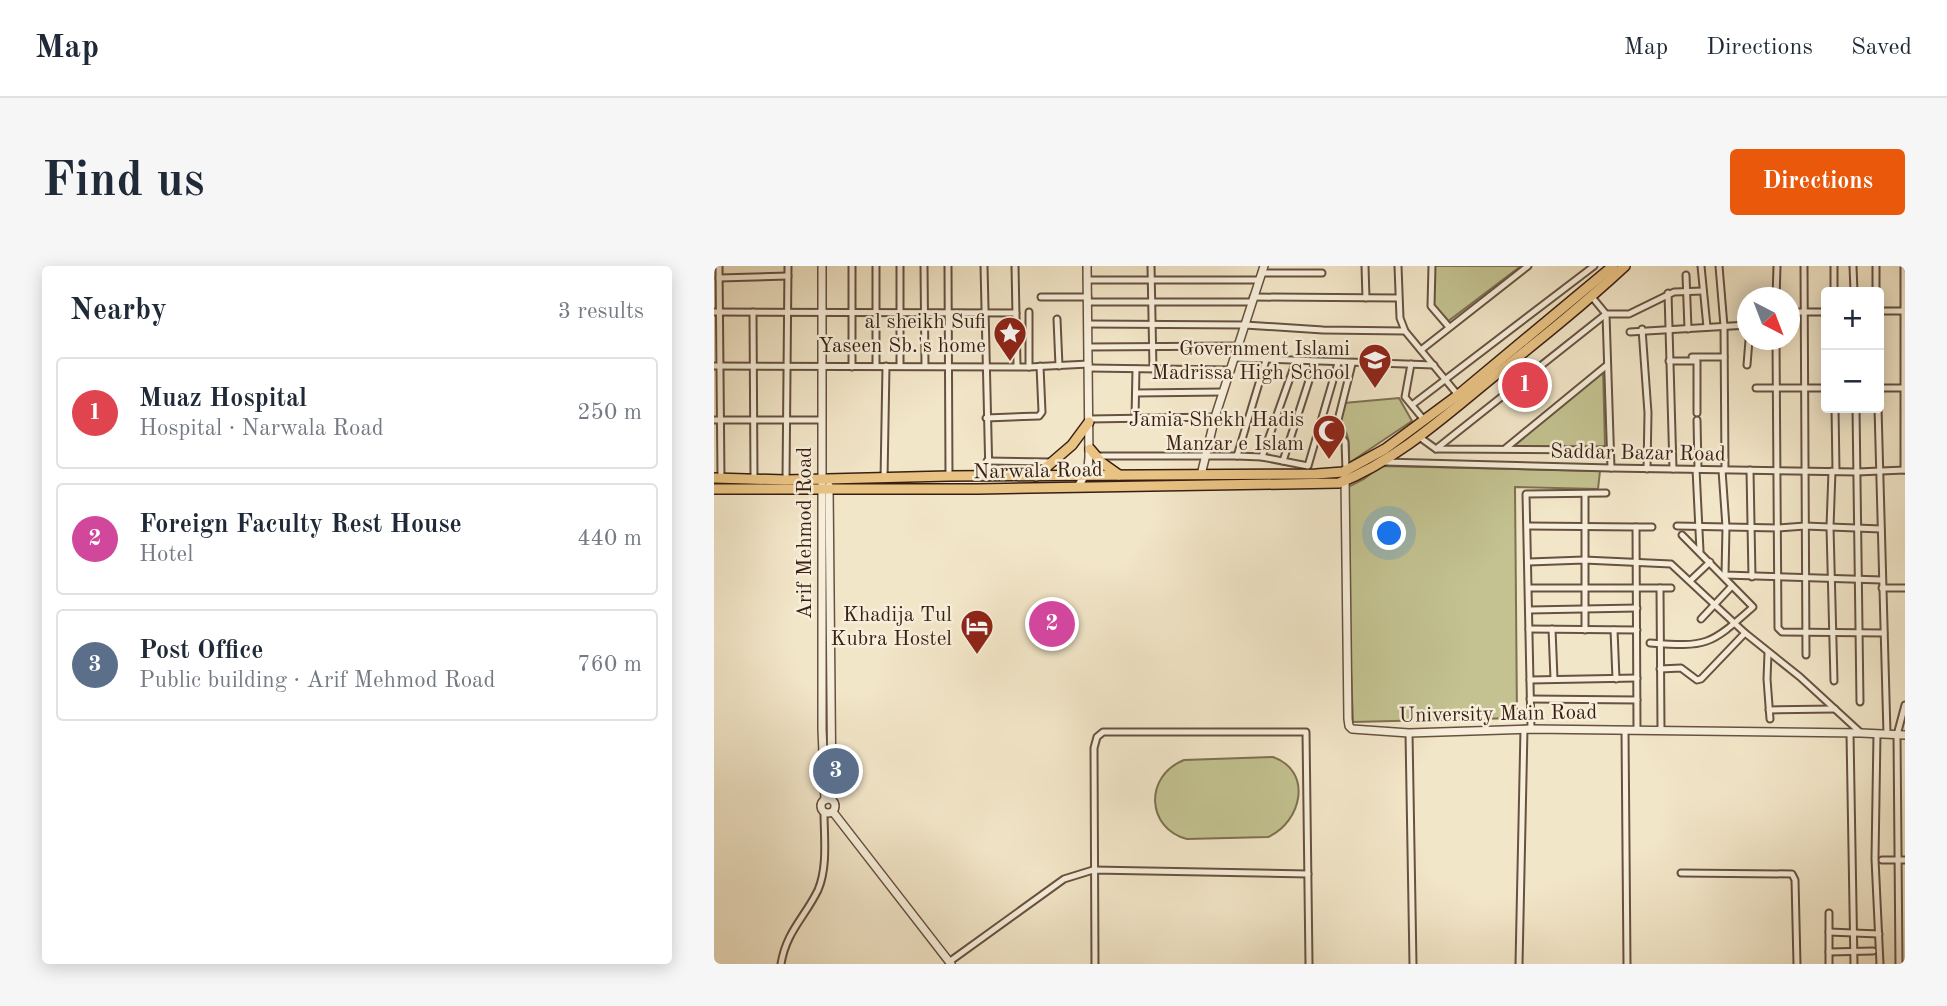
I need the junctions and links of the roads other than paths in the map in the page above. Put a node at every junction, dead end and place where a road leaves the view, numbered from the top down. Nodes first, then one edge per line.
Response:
1 (719, 266) edge
2 (789, 266) edge
3 (821, 266) edge
4 (852, 266) edge
5 (876, 266) edge
6 (900, 266) edge
7 (923, 266) edge
8 (948, 266) edge
9 (984, 266) edge
10 (1015, 266) edge
11 (1087, 266) edge
12 (1151, 266) edge
13 (1365, 266) edge
14 (1398, 266) edge
15 (1432, 266) edge
16 (1528, 266) edge
17 (1594, 266) edge
18 (1625, 266) edge
19 (1701, 266) edge
20 (1719, 266) edge
21 (1777, 266) edge
22 (1804, 266) edge
23 (1834, 266) edge
24 (1853, 266) edge
25 (1876, 266) edge
26 (1904, 266) edge
27 (1615, 268) edge
28 (1262, 273) edge
29 (1322, 273) dead end
30 (1686, 275) dead end
31 (788, 276) junction
32 (719, 278) junction
33 (1087, 280) junction
34 (1151, 280) junction
35 (1776, 287) edge
36 (1834, 287) edge
37 (1854, 287) edge
38 (1877, 287) edge
39 (1703, 291) junction
40 (1688, 292) junction
41 (1668, 293) junction
42 (1041, 297) dead end
43 (1592, 297) junction
44 (1366, 298) junction
45 (1398, 298) junction
46 (1088, 299) junction
47 (1252, 299) junction
48 (1152, 302) junction
49 (788, 311) junction
50 (900, 311) junction
51 (1884, 311) edge
52 (1905, 311) edge
53 (717, 312) edge
54 (754, 312) junction
55 (876, 312) junction
56 (923, 312) junction
57 (948, 312) junction
58 (1029, 312) dead end
59 (1800, 312) edge
60 (1805, 312) junction
61 (1821, 312) edge
62 (821, 313) junction
63 (852, 313) junction
64 (984, 313) junction
65 (1016, 313) junction
66 (1606, 314) junction
67 (1057, 318) dead end
68 (1088, 324) junction
69 (1152, 324) junction
70 (1245, 325) junction
71 (1737, 325) edge
72 (1724, 326) junction
73 (1449, 327) junction
74 (1707, 327) junction
75 (1688, 329) junction
76 (1642, 330) junction
77 (1669, 330) junction
78 (1405, 331) junction
79 (1630, 332) dead end
80 (1238, 346) junction
81 (1089, 347) junction
82 (1151, 347) junction
83 (1421, 350) junction
84 (1748, 350) edge
85 (1776, 350) edge
86 (1724, 357) junction
87 (1235, 358) junction
88 (1266, 360) junction
89 (1672, 360) junction
90 (1296, 361) junction
91 (1315, 362) junction
92 (1338, 363) junction
93 (1352, 364) junction
94 (949, 365) junction
95 (1017, 365) junction
96 (1411, 365) junction
97 (1434, 365) junction
98 (1746, 365) dead end
99 (717, 366) edge
100 (876, 366) junction
101 (886, 366) junction
102 (900, 366) junction
103 (925, 366) junction
104 (985, 366) junction
105 (1040, 366) junction
106 (1059, 366) junction
107 (1089, 366) junction
108 (1606, 366) junction
109 (788, 367) junction
110 (821, 367) junction
111 (852, 367) junction
112 (1029, 367) junction
113 (754, 368) junction
114 (1136, 369) junction
115 (1153, 369) junction
116 (1231, 370) junction
117 (1445, 379) junction
118 (1756, 388) dead end
119 (1777, 388) junction
120 (1806, 388) junction
121 (1821, 388) edge
122 (1884, 388) edge
123 (1905, 388) edge
124 (1223, 392) junction
125 (1136, 393) junction
126 (1458, 395) junction
127 (1412, 405) junction
128 (1835, 413) edge
129 (1856, 413) edge
130 (1878, 413) edge
131 (1215, 417) junction
132 (986, 418) junction
133 (1135, 418) junction
134 (787, 419) junction
135 (717, 420) edge
136 (753, 420) junction
137 (821, 420) junction
138 (1089, 420) junction
139 (1424, 420) junction
140 (1418, 436) junction
141 (1436, 449) junction
142 (1505, 450) junction
143 (1610, 450) junction
144 (1091, 454) junction
145 (1204, 456) junction
146 (1237, 456) junction
147 (1262, 457) junction
148 (1370, 459) junction
149 (987, 461) junction
150 (1055, 461) junction
151 (1283, 461) junction
152 (1384, 462) junction
153 (1611, 468) junction
154 (1647, 469) junction
155 (1674, 469) junction
156 (1697, 469) junction
157 (1724, 470) junction
158 (1750, 470) junction
159 (1777, 470) junction
160 (1904, 470) edge
161 (1806, 471) junction
162 (1834, 471) junction
163 (1880, 471) junction
164 (1857, 472) junction
165 (1085, 475) junction
166 (1201, 475) junction
167 (1345, 475) junction
168 (948, 476) junction
169 (1120, 476) junction
170 (989, 477) junction
171 (1035, 477) junction
172 (718, 478) edge
173 (754, 479) junction
174 (884, 479) junction
175 (786, 480) junction
176 (825, 483) junction
177 (1078, 487) junction
178 (714, 489) edge
179 (1584, 494) junction
180 (1605, 494) dead end
181 (1528, 526) junction
182 (1584, 526) junction
183 (1677, 526) dead end
184 (1805, 526) junction
185 (1636, 527) junction
186 (1652, 527) dead end
187 (1699, 527) junction
188 (1726, 527) junction
189 (1752, 527) junction
190 (1779, 527) junction
191 (1830, 527) junction
192 (1858, 528) junction
193 (1881, 529) junction
194 (1682, 535) dead end
195 (1700, 551) junction
196 (1584, 560) junction
197 (1529, 562) junction
198 (1637, 562) junction
199 (1710, 562) junction
200 (1752, 577) junction
201 (1778, 578) junction
202 (1805, 579) junction
203 (1691, 580) junction
204 (1831, 580) junction
205 (1859, 580) junction
206 (1882, 580) junction
207 (1732, 586) junction
208 (1584, 587) junction
209 (1529, 588) junction
210 (1637, 588) junction
211 (1660, 588) junction
212 (1671, 588) dead end
213 (1882, 588) junction
214 (1905, 589) edge
215 (1715, 604) junction
216 (1637, 608) junction
217 (1585, 610) junction
218 (1529, 611) junction
219 (1701, 619) dead end
220 (1735, 623) junction
221 (1529, 629) junction
222 (1552, 629) junction
223 (1585, 630) junction
224 (1614, 630) junction
225 (1637, 630) junction
226 (1805, 632) junction
227 (1831, 632) junction
228 (1745, 633) junction
229 (1859, 633) junction
230 (1884, 634) junction
231 (1650, 643) dead end
232 (1660, 644) junction
233 (826, 645) junction
234 (1768, 653) junction
235 (1806, 655) dead end
236 (1660, 669) junction
237 (1616, 678) junction
238 (1637, 678) junction
239 (1554, 679) junction
240 (1530, 680) junction
241 (1833, 681) dead end
242 (1530, 699) junction
243 (1637, 700) junction
244 (1860, 702) dead end
245 (1905, 705) edge
246 (822, 709) junction
247 (831, 709) junction
248 (1835, 709) junction
249 (1769, 710) junction
250 (1770, 719) dead end
251 (1527, 729) junction
252 (1625, 730) junction
253 (1637, 730) junction
254 (1661, 730) junction
255 (1409, 733) junction
256 (1850, 733) junction
257 (1861, 733) junction
258 (1877, 734) junction
259 (1887, 734) junction
260 (1901, 735) edge
261 (828, 800) junction
262 (824, 812) junction
263 (833, 812) junction
264 (1882, 860) dead end
265 (1902, 860) edge
266 (1093, 870) junction
267 (1681, 873) dead end
268 (1308, 874) junction
269 (1829, 913) dead end
270 (1829, 932) junction
271 (1854, 933) junction
272 (1878, 934) junction
273 (1854, 951) junction
274 (1873, 951) dead end
275 (1829, 952) junction
276 (950, 963) edge
277 (781, 964) edge
278 (1095, 964) edge
279 (1309, 964) edge
280 (1413, 964) edge
281 (1519, 964) edge
282 (1628, 964) edge
283 (1797, 964) edge
284 (1829, 964) edge
285 (1854, 964) edge
286 (1880, 964) edge
287 (1899, 964) edge

1 - 32 street
2 - 31 street
3 - 62 street, Arif Mehmod Road
4 - 63 street
5 - 55 street
6 - 50 street
7 - 56 street
8 - 57 street
9 - 64 street
10 - 65 street
11 - 33 street
12 - 34 street
13 - 44 street
14 - 45 street
15 - 73 street
16 - 73 street
17 - 117 street
18 - 27 main road, Narwala Road
19 - 39 street
20 - 72 street
21 - 35 street
22 - 60 street
23 - 36 street
24 - 37 street
25 - 38 street
26 - 52 street
27 - 43 main road, Narwala Road
27 - 126 main road, Narwala Road
28 - 29 street
28 - 34 street
28 - 47 street
30 - 40 street
31 - 32 street
31 - 49 street
32 - 53 street
33 - 34 street
33 - 46 street
34 - 48 street
39 - 40 street
39 - 74 street
40 - 41 street
40 - 75 street
41 - 66 street
41 - 77 street
42 - 46 street
43 - 66 street
43 - 140 main road, Narwala Road
44 - 45 street
44 - 47 street
45 - 78 street
46 - 48 street
46 - 68 street
47 - 48 street
47 - 70 street
48 - 69 street
49 - 54 street
49 - 62 street
49 - 109 street
50 - 55 street
50 - 56 street
50 - 102 street
51 - 52 street
52 - 123 street
53 - 54 street
53 - 99 street
54 - 113 street
55 - 63 street
55 - 100 street
56 - 57 street
56 - 103 street
57 - 64 street
57 - 94 street
58 - 112 street
59 - 60 street
60 - 61 street
60 - 120 street
62 - 63 street
62 - 110 street, Arif Mehmod Road
63 - 111 street
64 - 65 street
64 - 104 street
65 - 95 street
66 - 108 street
66 - 141 street
67 - 106 street
68 - 69 street
68 - 81 street
69 - 70 street
69 - 82 street
70 - 78 street
70 - 80 street
71 - 72 street
72 - 74 street
72 - 86 street
73 - 83 street
74 - 75 street
75 - 77 street
76 - 77 street
76 - 79 street
76 - 154 street
77 - 89 street
78 - 83 street
80 - 82 street
80 - 87 street
81 - 82 street
81 - 107 street
82 - 115 street
83 - 97 street
84 - 98 street
85 - 119 street
86 - 89 street
86 - 157 street
87 - 88 street
87 - 116 street
88 - 90 street
88 - 146 street
89 - 155 street
89 - 156 street
90 - 91 street
90 - 147 street
91 - 92 street
91 - 151 street
92 - 93 street
92 - 151 street
93 - 96 street
93 - 167 street
94 - 103 street
94 - 104 street
94 - 168 street
95 - 104 street
95 - 112 street
96 - 97 street
96 - 127 street
97 - 117 street
99 - 113 street
99 - 135 street
100 - 101 street
100 - 111 street
101 - 102 street
101 - 174 street
102 - 103 street
104 - 132 street
105 - 106 street
105 - 112 street
105 - 132 street
106 - 107 street
107 - 114 street
107 - 138 street
108 - 142 street
108 - 143 street
109 - 110 street
109 - 113 street
109 - 134 street
110 - 111 street
110 - 137 street, Arif Mehmod Road
113 - 136 street
114 - 115 street
114 - 125 street
115 - 116 street
116 - 124 street
117 - 126 street
117 - 127 street
118 - 119 street
119 - 120 street
119 - 159 street
120 - 121 street
120 - 161 street
122 - 123 street
123 - 160 street
124 - 125 street
124 - 131 street
125 - 133 street
126 - 139 main road, Narwala Road
127 - 139 street
128 - 162 street
129 - 164 street
130 - 163 street
131 - 133 street
131 - 145 street
132 - 149 street
133 - 138 street
134 - 136 street
134 - 137 street
134 - 175 street
135 - 136 street
135 - 172 street
136 - 173 street
137 - 176 street, Arif Mehmod Road
138 - 144 street
138 - 150 main road
139 - 148 main road, Narwala Road
140 - 141 street
140 - 152 main road, Narwala Road
141 - 142 street
142 - 143 street
143 - 153 street
144 - 145 street
144 - 165 street
144 - 169 main road
145 - 146 street
145 - 166 street
146 - 147 street
147 - 151 street
148 - 152 street, Saddar Bazar Road
148 - 167 main road, Narwala Road
149 - 150 street
149 - 170 street
150 - 171 main road
152 - 153 street, Saddar Bazar Road
152 - 167 main road, Narwala Road
153 - 154 street, Saddar Bazar Road
154 - 155 street, Saddar Bazar Road
155 - 156 street, Saddar Bazar Road
156 - 157 street, Saddar Bazar Road
156 - 187 street
157 - 158 street, Saddar Bazar Road
157 - 188 street
158 - 159 street, Saddar Bazar Road
158 - 189 street
159 - 161 street, Saddar Bazar Road
159 - 190 street
160 - 163 street, Saddar Bazar Road
161 - 162 street, Saddar Bazar Road
161 - 184 street
162 - 164 street, Saddar Bazar Road
162 - 191 street
163 - 164 street, Saddar Bazar Road
163 - 193 street
164 - 192 street
165 - 169 main road, Narwala Road
165 - 171 main road, Narwala Road
165 - 177 street
166 - 167 main road, Narwala Road
166 - 169 main road, Narwala Road
167 - 177 main road, Narwala Road
167 - 255 street, University Main Road
168 - 170 main road, Narwala Road
168 - 174 main road, Narwala Road
170 - 171 main road, Narwala Road
172 - 173 main road, Narwala Road
173 - 175 main road, Narwala Road
174 - 176 main road, Narwala Road
175 - 176 main road, Narwala Road
176 - 177 main road, Narwala Road
176 - 178 main road, Narwala Road
176 - 233 street, Arif Mehmod Road
179 - 180 street
179 - 181 street
179 - 182 street
181 - 182 street
181 - 197 street
182 - 185 street
182 - 196 street
183 - 187 street
184 - 190 street
184 - 191 street
184 - 202 street
185 - 186 street
185 - 198 street
187 - 188 street
187 - 195 street
188 - 189 street
188 - 200 street
189 - 190 street
189 - 200 street
190 - 201 street
191 - 192 street
191 - 204 street
192 - 193 street
192 - 205 street
193 - 206 street
194 - 195 street
195 - 199 street
196 - 197 street
196 - 198 street
196 - 208 street
197 - 209 street
198 - 203 street
198 - 210 street
199 - 203 street
199 - 207 street
200 - 201 street
201 - 202 street
201 - 226 street
202 - 204 street
202 - 226 street
203 - 215 street
204 - 205 street
204 - 227 street
205 - 206 street
205 - 229 street
206 - 213 street
207 - 215 street
207 - 220 street
208 - 209 street
208 - 210 street
208 - 217 street
209 - 218 street
210 - 211 street
210 - 216 street
211 - 212 street
211 - 232 street
213 - 214 street
213 - 230 street
215 - 219 street
215 - 220 street
216 - 217 street
216 - 225 street
217 - 218 street
217 - 223 street
218 - 221 street
220 - 228 street
220 - 232 street
221 - 222 street
221 - 240 street
222 - 223 street
222 - 239 street
223 - 224 street
224 - 225 street
224 - 237 street
225 - 238 street
226 - 227 street
226 - 235 street
227 - 229 street
227 - 241 street
228 - 234 street
228 - 236 street
229 - 230 street
229 - 244 street
230 - 259 street
231 - 232 street
232 - 236 street
233 - 246 street, Arif Mehmod Road
233 - 247 street
234 - 248 street
234 - 249 street
236 - 254 street
237 - 238 street
237 - 239 street
238 - 243 street
239 - 240 street
240 - 242 street
242 - 243 street
242 - 251 street
243 - 253 street
245 - 260 street
246 - 247 street
246 - 261 street, Arif Mehmod Road
247 - 261 street
248 - 249 street
248 - 257 street
249 - 250 street
251 - 252 street, University Main Road
251 - 255 street, University Main Road
251 - 281 street
252 - 253 street, University Main Road
252 - 282 street
253 - 254 street, University Main Road
254 - 256 street, University Main Road
255 - 280 street
256 - 257 street, University Main Road
256 - 271 street
257 - 258 street, University Main Road
258 - 259 street, University Main Road
258 - 272 street
259 - 260 street, University Main Road
260 - 265 street
261 - 262 street
261 - 263 street
262 - 263 street
262 - 277 street
263 - 276 street
264 - 265 street
265 - 287 street
266 - 268 street
266 - 268 street
266 - 276 street
266 - 278 street
267 - 283 street
268 - 279 street
269 - 270 street
270 - 271 street
270 - 275 street
271 - 272 street
271 - 273 street
272 - 286 street
273 - 274 street
273 - 275 street
273 - 285 street
275 - 284 street

